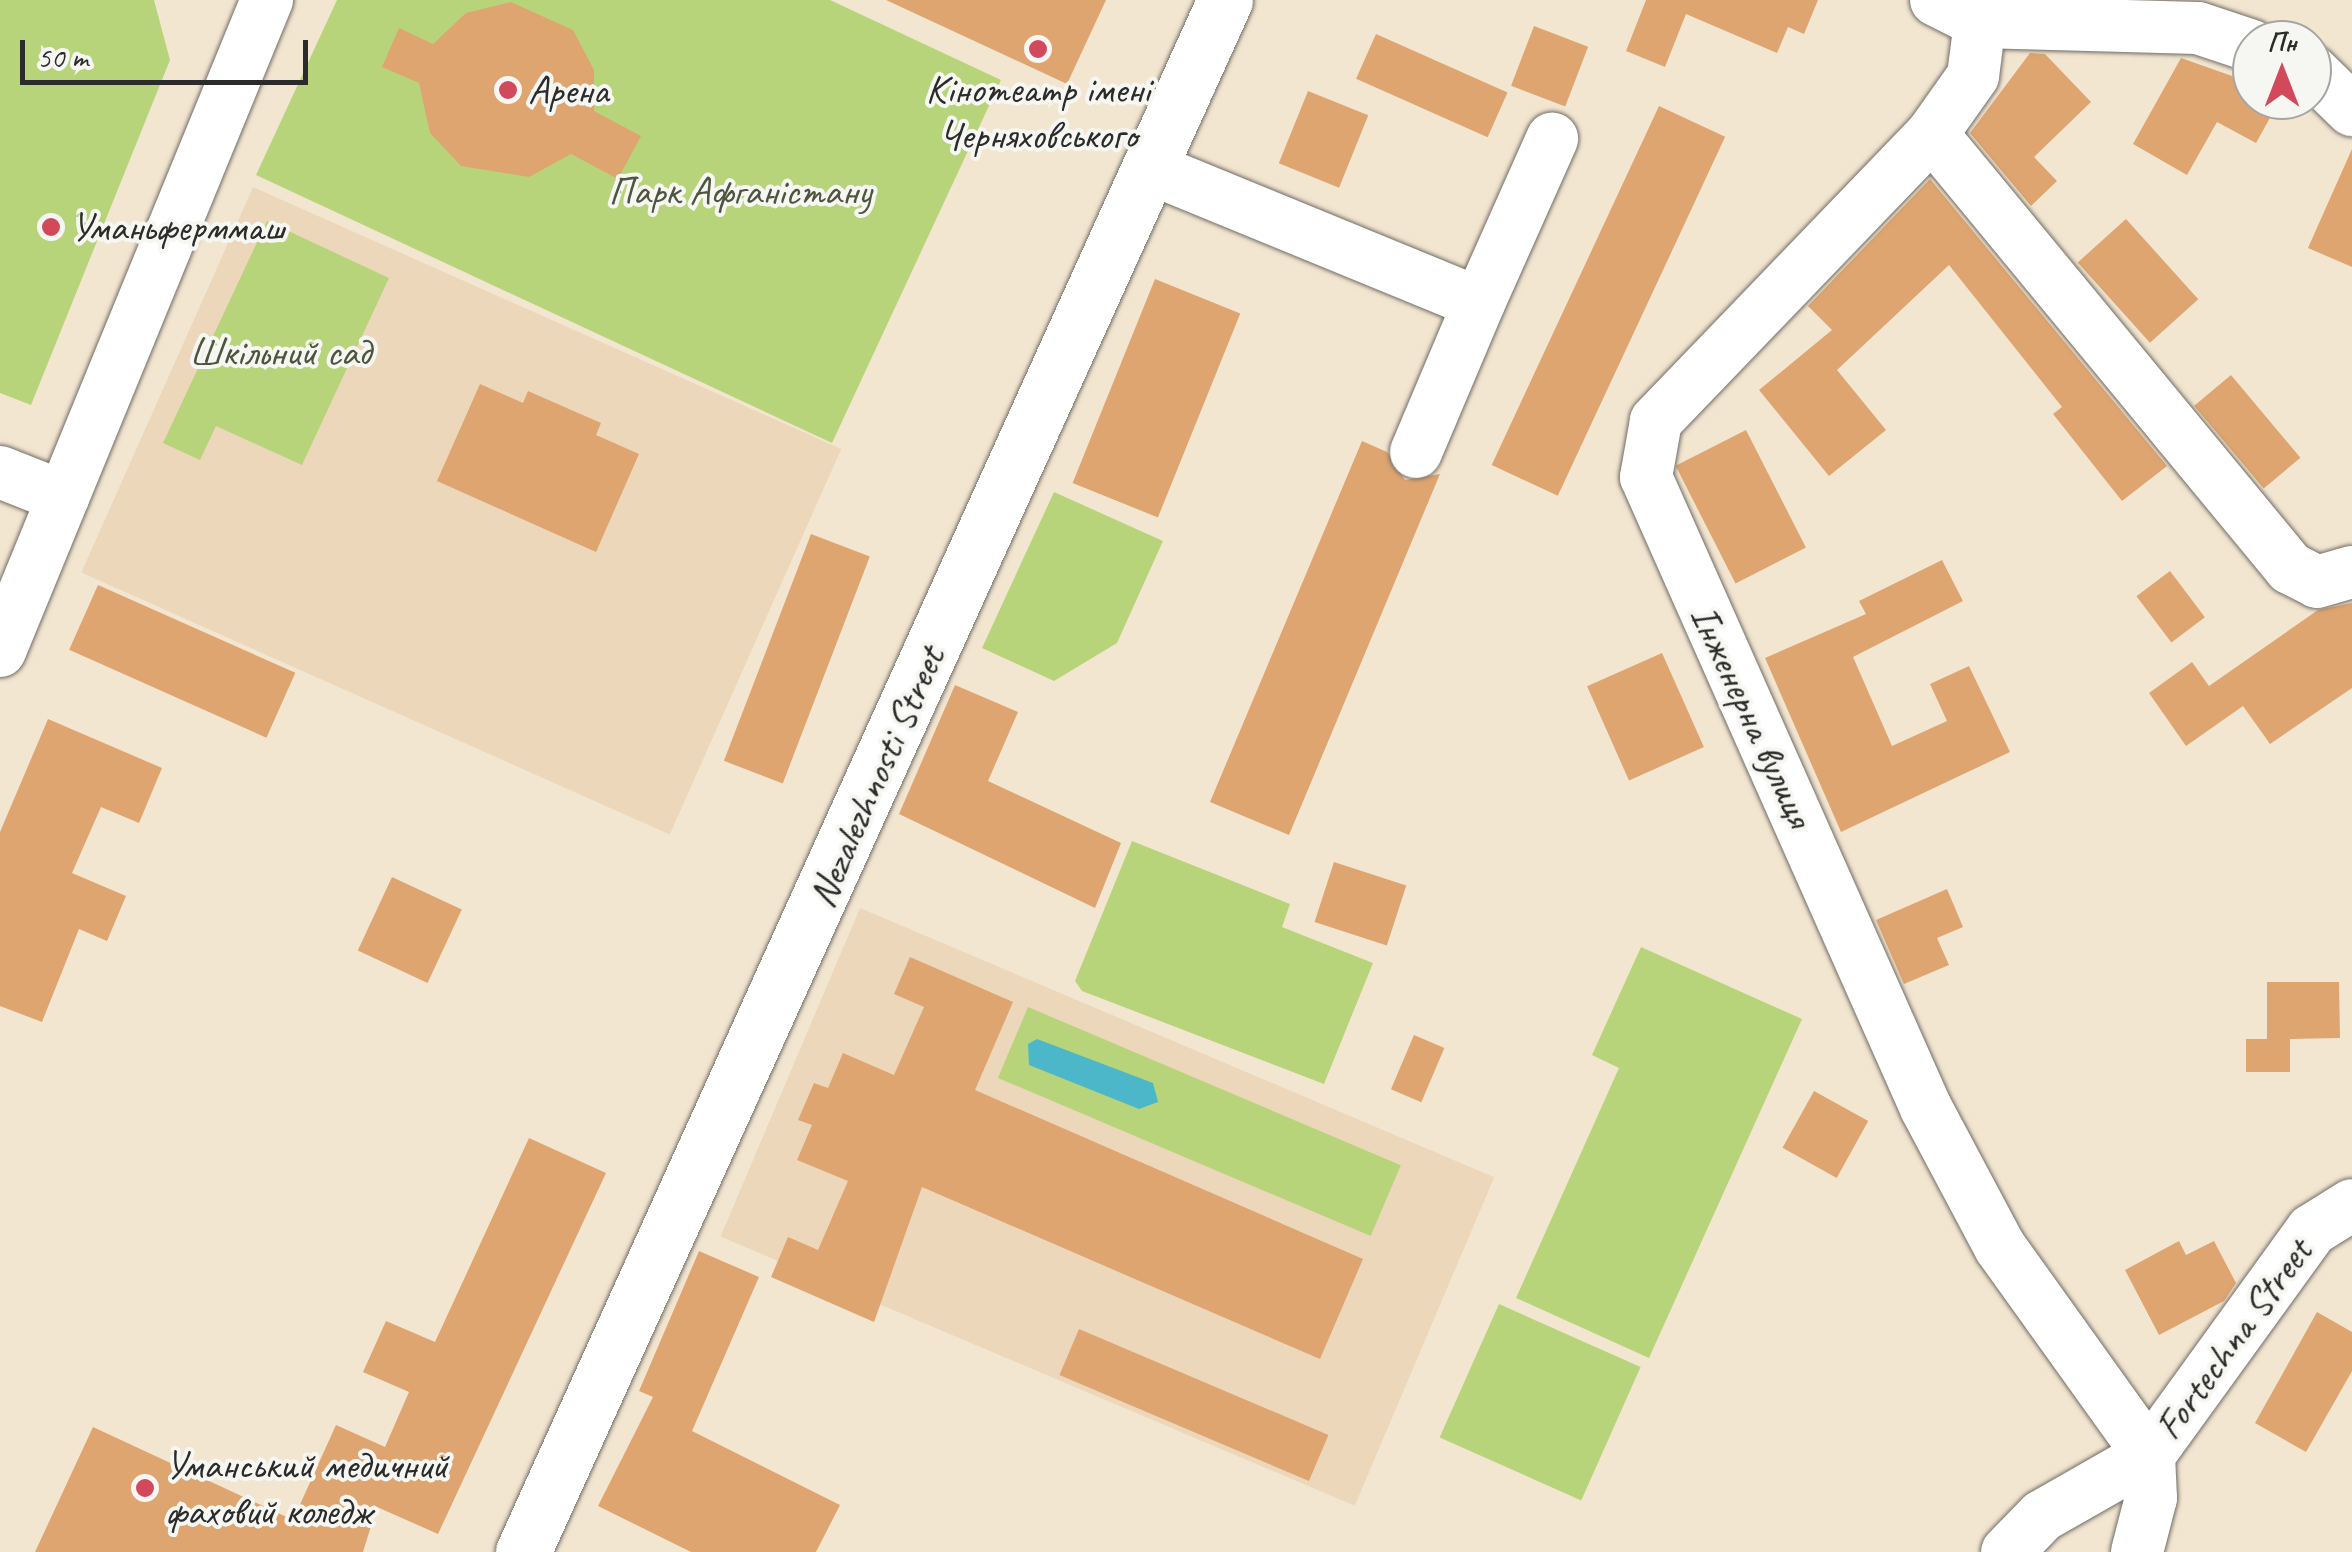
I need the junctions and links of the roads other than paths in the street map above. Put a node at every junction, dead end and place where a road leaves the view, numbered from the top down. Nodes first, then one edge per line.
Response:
1 (267, 0) edge
2 (1226, 0) edge
3 (1958, 11) edge
4 (2232, 39) edge
5 (2332, 90) edge
6 (2352, 110) edge
7 (1932, 134) junction
8 (1552, 139) dead end
9 (1152, 170) junction
10 (1479, 303) junction
11 (1416, 452) dead end
12 (0, 472) edge
13 (63, 497) junction
14 (2352, 572) edge
15 (0, 650) edge
16 (2352, 1205) edge
17 (2148, 1455) junction
18 (2024, 1534) edge
19 (523, 1552) edge
20 (2136, 1552) edge

1 - 13 street
2 - 9 main road, Nezalezhnosti Street
3 - 4 street
3 - 7 street, Інженерна вулиця
5 - 6 street
7 - 14 street
7 - 17 street, Інженерна вулиця
8 - 10 street
9 - 10 street
9 - 19 main road, Nezalezhnosti Street
10 - 11 street
12 - 13 street
13 - 15 street
16 - 17 street, Fortechna Street
17 - 18 street
17 - 20 street, Fortechna Street

